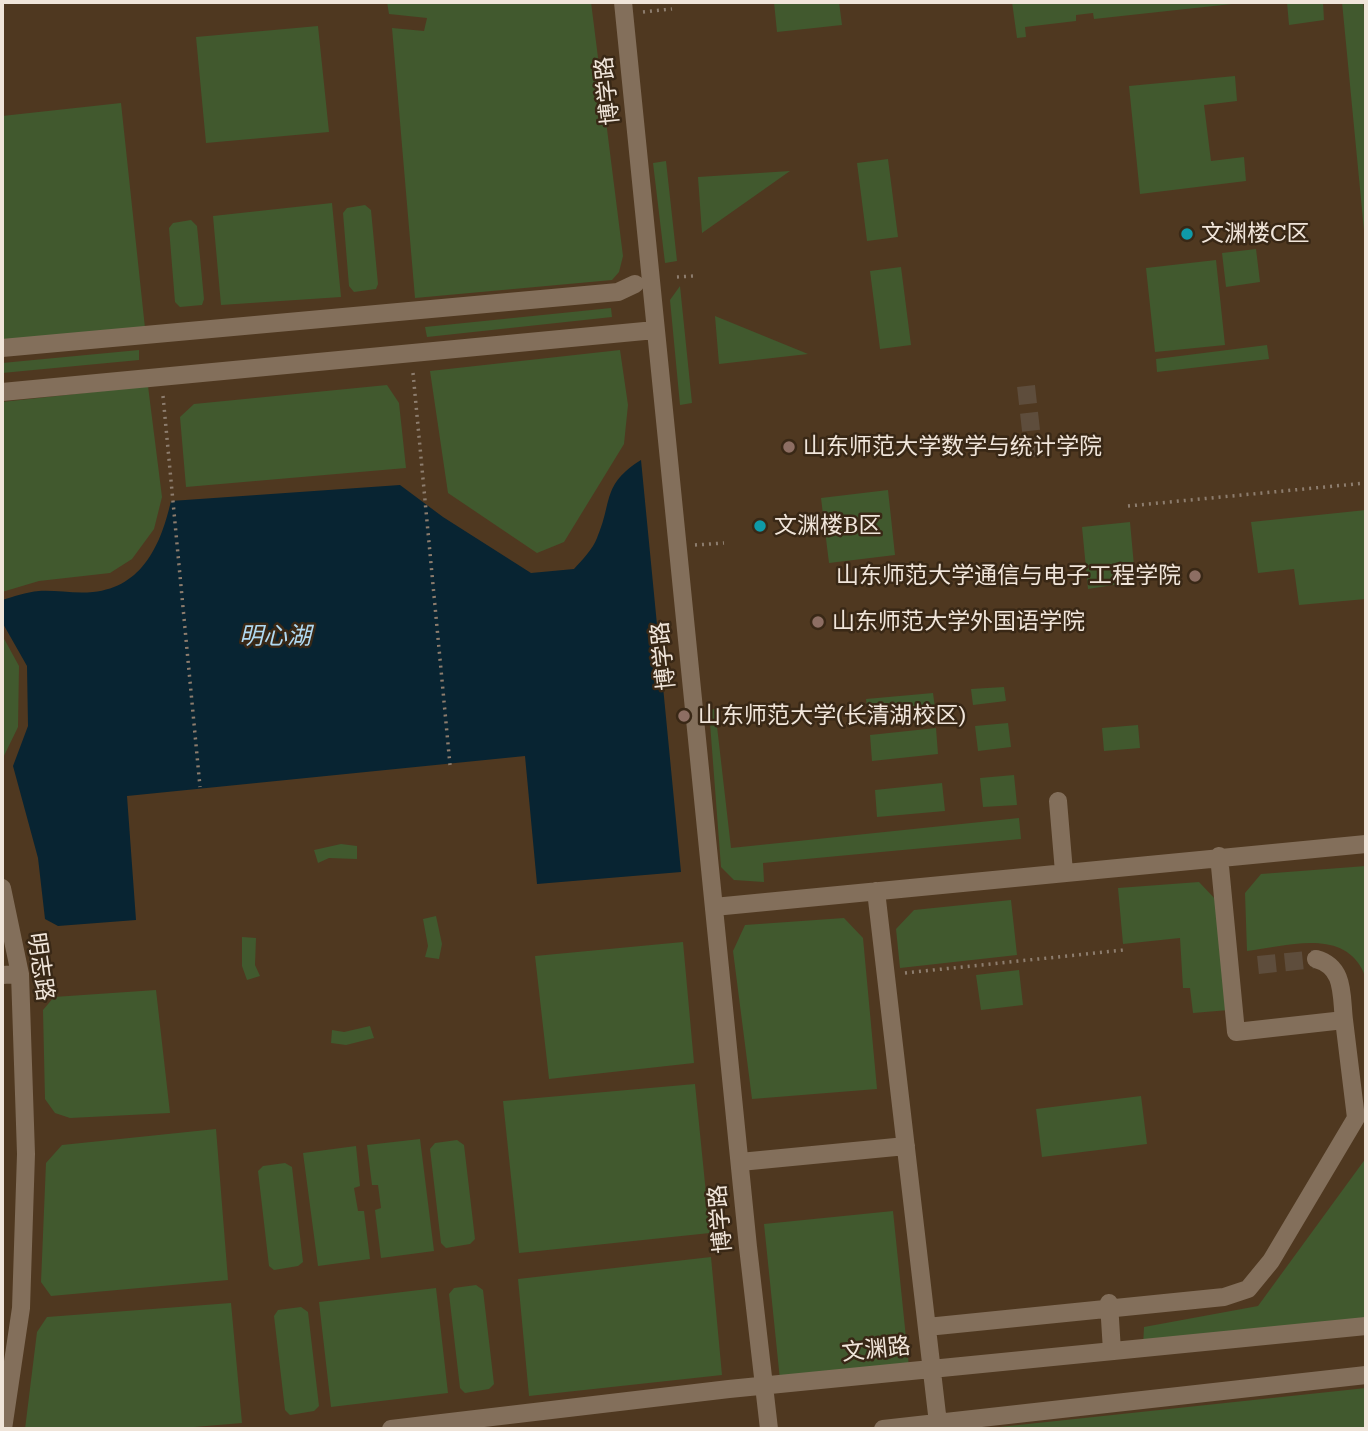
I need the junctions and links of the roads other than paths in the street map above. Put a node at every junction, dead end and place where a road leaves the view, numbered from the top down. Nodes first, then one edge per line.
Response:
1 (624, 8) edge
2 (635, 284) dead end
3 (655, 330) junction
4 (2, 348) edge
5 (2, 392) edge
6 (1058, 801) dead end
7 (1366, 844) edge
8 (1219, 856) junction
9 (1065, 872) junction
10 (2, 888) edge
11 (876, 891) junction
12 (714, 907) junction
13 (1316, 959) dead end
14 (11, 974) edge
15 (1344, 1020) junction
16 (1359, 1085) edge
17 (1361, 1118) edge
18 (906, 1146) junction
19 (740, 1162) junction
20 (1109, 1306) junction
21 (1366, 1326) edge
22 (927, 1327) junction
23 (1112, 1351) junction
24 (932, 1369) junction
25 (1366, 1375) edge
26 (763, 1386) junction
27 (938, 1423) junction
28 (436, 1427) edge
29 (3, 1429) edge
30 (391, 1429) edge
31 (769, 1429) edge
32 (883, 1429) edge

1 - 3 street, 博学路
2 - 4 street
3 - 5 street
3 - 12 street, 博学路
6 - 9 street
7 - 8 street
8 - 9 street
8 - 15 street
9 - 11 street
10 - 14 street, 明志路
11 - 12 street
11 - 18 street
12 - 19 street, 博学路
13 - 15 street
14 - 29 street, 明志路
15 - 16 street
16 - 17 street
17 - 20 street
18 - 19 street
18 - 22 street
19 - 26 street, 博学路
20 - 22 street
20 - 23 street
21 - 23 street, 文渊路
22 - 24 street
23 - 24 street, 文渊路
24 - 26 street, 文渊路
24 - 27 street
25 - 27 street
26 - 28 street, 文渊路
26 - 31 street, 博学路
27 - 32 street
28 - 30 street, 文渊路

